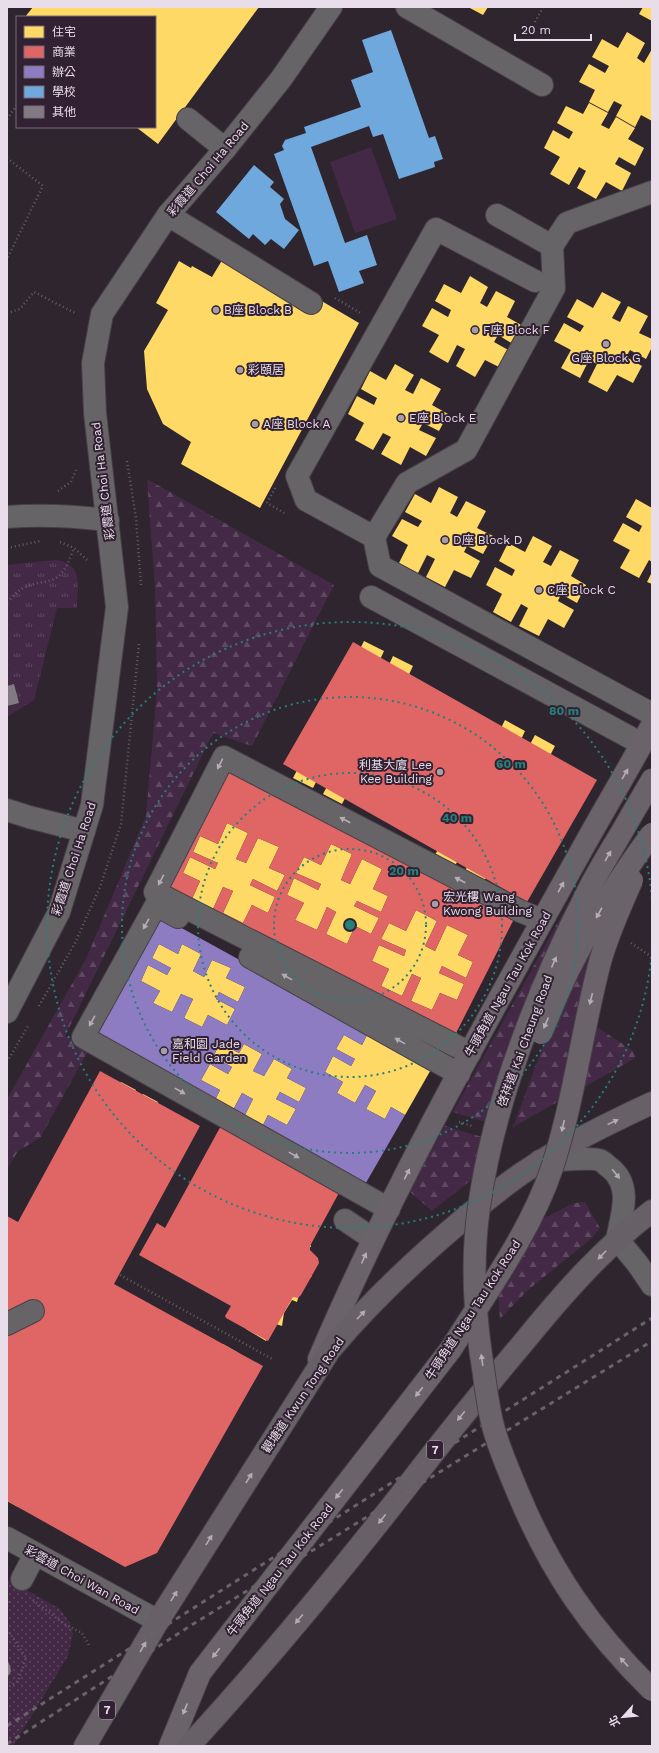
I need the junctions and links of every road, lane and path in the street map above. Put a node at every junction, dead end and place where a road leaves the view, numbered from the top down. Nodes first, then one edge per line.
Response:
1 (330, 7) edge
2 (407, 7) edge
3 (543, 7) edge
4 (535, 22) dead end
5 (542, 85) dead end
6 (16, 106) edge
7 (7, 119) edge
8 (188, 119) dead end
9 (225, 149) junction
10 (7, 158) edge
11 (652, 192) edge
12 (168, 215) junction
13 (497, 215) dead end
14 (552, 246) junction
15 (7, 259) edge
16 (535, 281) dead end
17 (311, 303) dead end
18 (7, 313) edge
19 (83, 317) dead end
20 (7, 517) edge
21 (108, 520) junction
22 (374, 536) junction
23 (42, 541) dead end
24 (59, 541) dead end
25 (7, 548) edge
26 (74, 548) junction
27 (89, 563) dead end
28 (371, 597) dead end
29 (7, 602) edge
30 (652, 714) edge
31 (652, 725) edge
32 (642, 744) junction
33 (652, 780) edge
34 (7, 810) edge
35 (84, 830) junction
36 (652, 834) edge
37 (652, 838) edge
38 (514, 893) dead end
39 (545, 915) junction
40 (7, 1012) edge
41 (470, 1053) junction
42 (459, 1074) junction
43 (652, 1103) edge
44 (540, 1161) junction
45 (389, 1209) junction
46 (652, 1211) edge
47 (345, 1220) dead end
48 (373, 1239) junction
49 (617, 1239) junction
50 (120, 1275) dead end
51 (652, 1285) edge
52 (33, 1311) dead end
53 (7, 1324) edge
54 (274, 1360) dead end
55 (311, 1379) junction
56 (7, 1538) edge
57 (35, 1554) junction
58 (22, 1579) dead end
59 (32, 1598) dead end
60 (158, 1622) junction
61 (7, 1629) edge
62 (90, 1647) dead end
63 (652, 1668) edge
64 (7, 1688) edge
65 (652, 1690) edge
66 (85, 1746) edge
67 (170, 1746) edge
68 (189, 1746) edge

1 - 9 street, 彩霞道 Choi Ha Road
2 - 5 street
3 - 4 path
6 - 7 path
8 - 9 street
9 - 12 street, 彩霞道 Choi Ha Road
10 - 15 path
11 - 14 street
12 - 17 street
12 - 21 street, 彩霞道 Choi Ha Road
13 - 14 street
14 - 22 street
16 - 22 street
18 - 19 path
20 - 21 street
21 - 35 street, 彩霞道 Choi Ha Road
22 - 30 street
23 - 25 path
24 - 26 path
26 - 27 path
26 - 29 path
28 - 32 street
31 - 32 main road, 牛頭角道 Ngau Tau Kok Road
39 -> 32 main road, 牛頭角道 Ngau Tau Kok Road
65 -> 33 main road, 啓祥道 Kai Cheung Road, bridge
34 - 35 street
35 - 40 street, 彩霞道 Choi Ha Road
36 -> 63 main road, 啓祥道 Kai Cheung Road, bridge
37 -> 67 main road, 牛頭角道 Ngau Tau Kok Road, bridge
38 - 39 street
39 - 41 main road, 牛頭角道 Ngau Tau Kok Road
39 -> 41 street
41 - 42 main road, 牛頭角道 Ngau Tau Kok Road
45 -> 42 main road, 牛頭角道 Ngau Tau Kok Road
42 -> 45 street
44 -> 43 highway, 觀塘道 Kwun Tong Road / 7
44 -> 49 street
55 -> 44 highway, 觀塘道 Kwun Tong Road / 7
45 - 48 main road, 牛頭角道 Ngau Tau Kok Road
46 - 49 highway, 7
47 - 48 street
55 -> 48 main road, 牛頭角道 Ngau Tau Kok Road
49 - 51 street
49 -> 68 highway, 7
50 - 54 path
52 - 53 street
60 -> 55 highway, 觀塘道 Kwun Tong Road / 7
56 - 57 street, 彩雲道 Choi Wan Road
57 - 58 street
57 - 60 street, 彩雲道 Choi Wan Road
59 - 62 path
66 -> 60 highway, 觀塘道 Kwun Tong Road / 7
61 - 64 path

